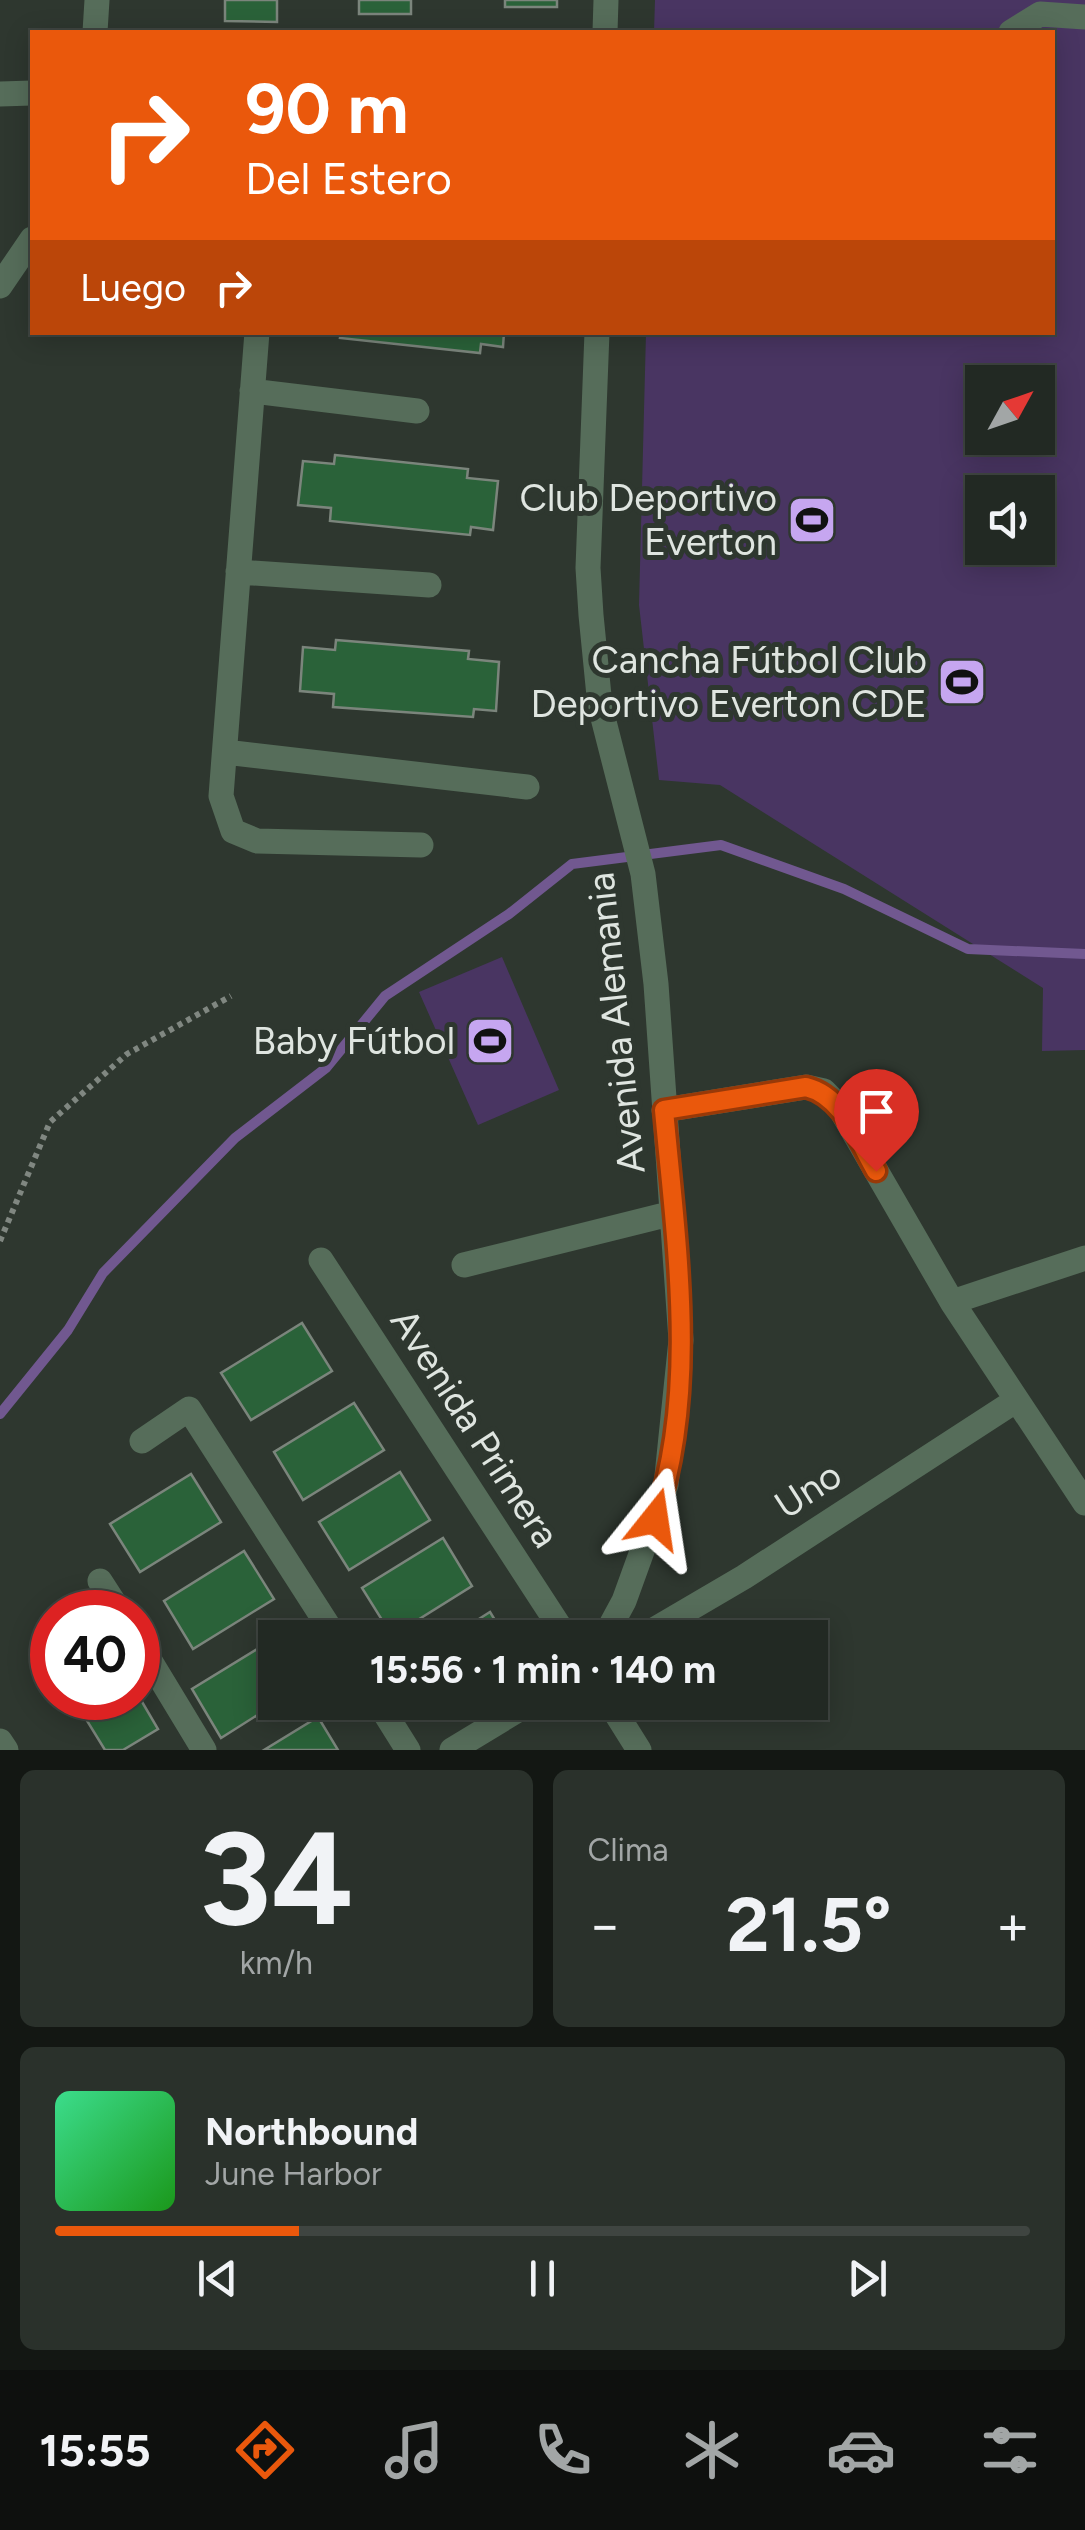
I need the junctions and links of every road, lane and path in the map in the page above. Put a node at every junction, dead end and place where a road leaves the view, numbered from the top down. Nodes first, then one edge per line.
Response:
1 (97, 0) edge
2 (606, 0) edge
3 (1085, 17) edge
4 (95, 30) edge
5 (605, 30) edge
6 (1014, 30) edge
7 (30, 93) edge
8 (0, 94) edge
9 (30, 242) edge
10 (0, 286) edge
11 (257, 335) edge
12 (597, 335) edge
13 (252, 391) junction
14 (417, 411) dead end
15 (238, 572) junction
16 (429, 585) dead end
17 (225, 752) junction
18 (528, 787) dead end
19 (421, 845) dead end
20 (231, 996) dead end
21 (664, 1110) junction
22 (673, 1213) junction
23 (0, 1241) edge
24 (1085, 1258) edge
25 (321, 1260) dead end
26 (464, 1265) dead end
27 (952, 1302) junction
28 (1015, 1400) junction
29 (142, 1441) dead end
30 (1085, 1504) edge
31 (100, 1580) dead end
32 (106, 1590) edge
33 (324, 1620) edge
34 (555, 1620) edge
35 (614, 1620) edge
36 (670, 1620) edge
37 (160, 1678) edge
38 (389, 1720) edge
39 (501, 1720) edge
40 (620, 1720) edge
41 (0, 1742) edge
42 (6, 1750) edge
43 (204, 1750) edge
44 (408, 1750) edge
45 (452, 1750) edge
46 (639, 1750) edge

1 - 4 street
2 - 5 street
3 - 6 street
7 - 8 street
9 - 10 street
11 - 13 street
12 - 21 street, Avenida Alemania
13 - 14 street
13 - 15 street
15 - 16 street
15 - 17 street
17 - 18 street
17 - 19 street
20 - 23 path
21 - 22 street, Avenida Alemania
21 - 27 street
22 - 26 street
22 - 35 street, Avenida Alemania
24 - 27 street
25 - 34 street, Avenida Primera
27 - 28 street
28 - 30 street
28 - 36 street, Uno
29 - 33 street
31 - 32 street
37 - 43 street
38 - 44 street
39 - 45 street
40 - 46 street
41 - 42 street

